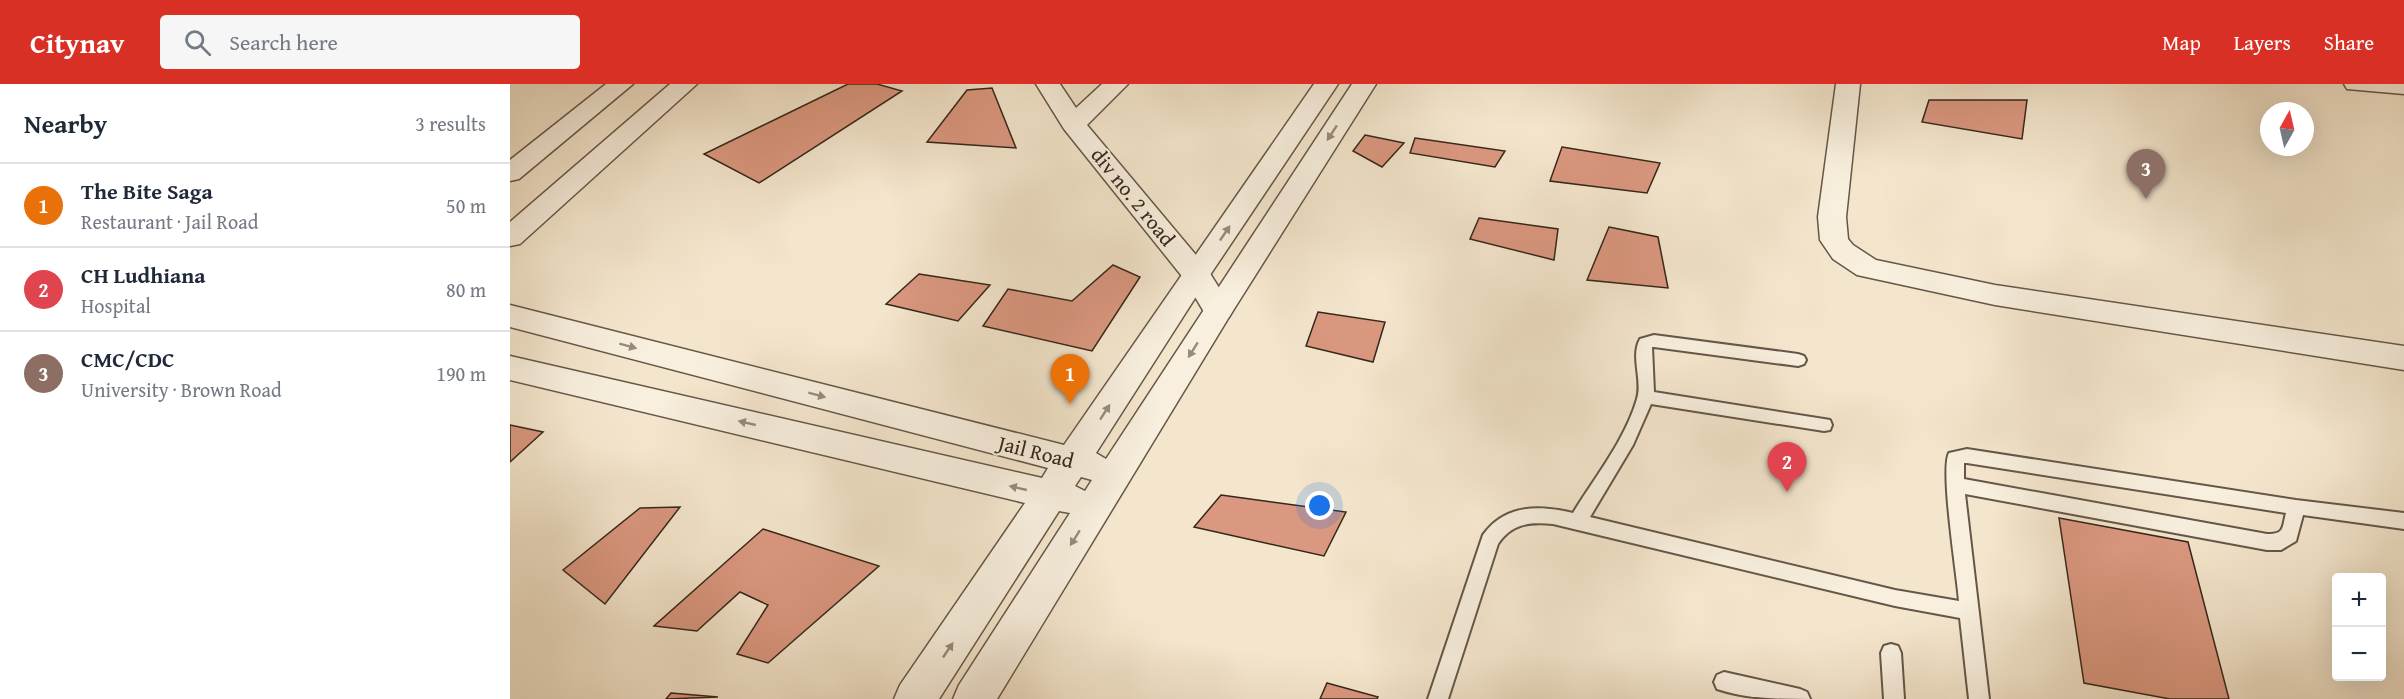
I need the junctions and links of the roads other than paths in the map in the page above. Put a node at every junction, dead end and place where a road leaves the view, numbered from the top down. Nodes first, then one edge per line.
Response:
1 (621, 84) edge
2 (685, 84) edge
3 (1048, 84) edge
4 (1116, 84) edge
5 (1326, 84) edge
6 (1364, 84) edge
7 (1848, 84) edge
8 (2356, 84) edge
9 (2404, 87) edge
10 (1073, 124) junction
11 (510, 173) edge
12 (510, 237) edge
13 (1196, 274) junction
14 (1218, 310) junction
15 (510, 316) edge
16 (592, 336) junction
17 (2404, 358) edge
18 (1798, 360) dead end
19 (510, 368) edge
20 (544, 376) junction
21 (1646, 397) junction
22 (1824, 425) dead end
23 (1073, 461) junction
24 (1118, 471) junction
25 (1955, 485) junction
26 (1051, 495) junction
27 (1096, 505) junction
28 (2296, 507) junction
29 (2404, 521) edge
30 (1578, 522) junction
31 (1968, 611) junction
32 (1891, 653) dead end
33 (1724, 682) dead end
34 (915, 699) edge
35 (974, 699) edge
36 (1438, 699) edge
37 (1800, 699) edge
38 (1894, 699) edge
39 (1979, 699) edge

1 - 11 street
2 - 12 street
3 - 10 street, div no. 2 road
4 - 10 street
13 -> 5 street
6 -> 14 street
7 - 17 street
8 - 9 street
10 - 13 street, div no. 2 road
13 - 14 street, div no. 2 road
23 -> 13 street
14 -> 24 street
15 - 16 street, Jail Road
16 - 20 street
16 -> 23 street, Jail Road
18 - 21 lane
19 - 20 street, Jail Road
26 -> 20 street, Jail Road
21 - 22 lane
21 - 30 lane
23 - 24 street, Jail Road
23 - 26 street
24 - 27 street
25 - 28 lane
25 - 28 lane
25 - 31 lane
26 - 27 street, Jail Road
34 -> 26 street
27 -> 35 street
28 - 29 lane
30 - 31 lane
30 - 36 lane
31 - 39 lane
32 - 38 lane
33 - 37 lane

